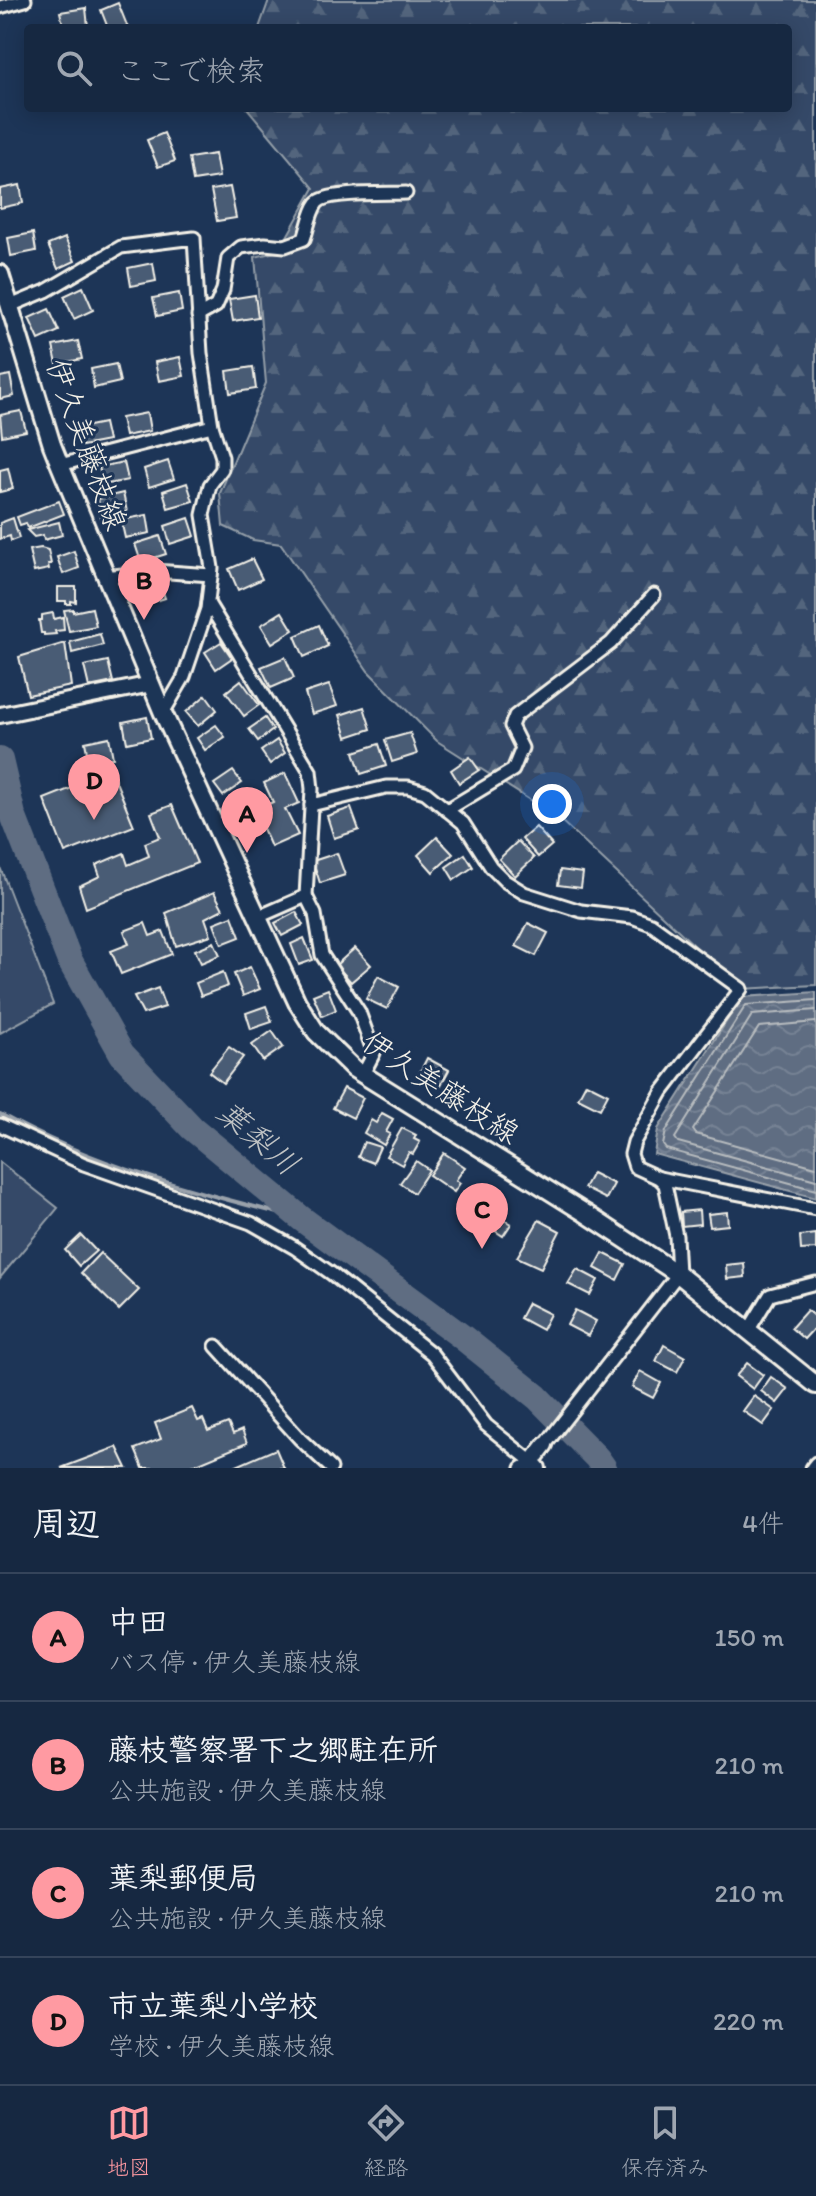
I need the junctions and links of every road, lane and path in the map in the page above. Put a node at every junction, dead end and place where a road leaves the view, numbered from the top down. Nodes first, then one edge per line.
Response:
1 (25, 0) edge
2 (0, 7) edge
3 (406, 193) dead end
4 (0, 274) edge
5 (10, 306) junction
6 (198, 316) junction
7 (212, 426) junction
8 (60, 465) junction
9 (211, 575) junction
10 (106, 577) junction
11 (654, 595) dead end
12 (208, 603) junction
13 (151, 684) junction
14 (163, 713) junction
15 (0, 715) edge
16 (311, 805) junction
17 (447, 810) junction
18 (306, 896) junction
19 (258, 917) junction
20 (363, 1074) junction
21 (0, 1125) edge
22 (659, 1178) junction
23 (816, 1209) edge
24 (678, 1274) junction
25 (816, 1283) edge
26 (748, 1331) junction
27 (216, 1346) dead end
28 (816, 1385) edge
29 (545, 1445) joint
30 (816, 1463) edge
31 (531, 1466) edge
32 (331, 1468) edge
33 (812, 1468) edge

1 - 2 street
3 - 6 street
4 - 5 main road, 伊久美藤枝線
5 - 6 street
5 - 8 main road, 伊久美藤枝線
6 - 7 street
7 - 8 street
7 - 9 street
8 - 10 main road, 伊久美藤枝線
9 - 10 street
9 - 12 street
10 - 13 main road, 伊久美藤枝線
11 - 17 street
12 - 14 street
12 - 16 street
13 - 14 main road, 伊久美藤枝線
13 - 15 street
14 - 19 main road, 伊久美藤枝線
16 - 17 street
16 - 18 street
17 - 22 street
18 - 19 street
18 - 20 street
19 - 20 main road, 伊久美藤枝線
20 - 24 main road, 伊久美藤枝線
21 - 31 street
22 - 23 street
22 - 24 street
24 - 26 main road, 伊久美藤枝線
24 - 29 street
25 - 26 street
26 - 28 main road, 伊久美藤枝線
27 - 32 street
29 - 31 street
30 - 33 street

